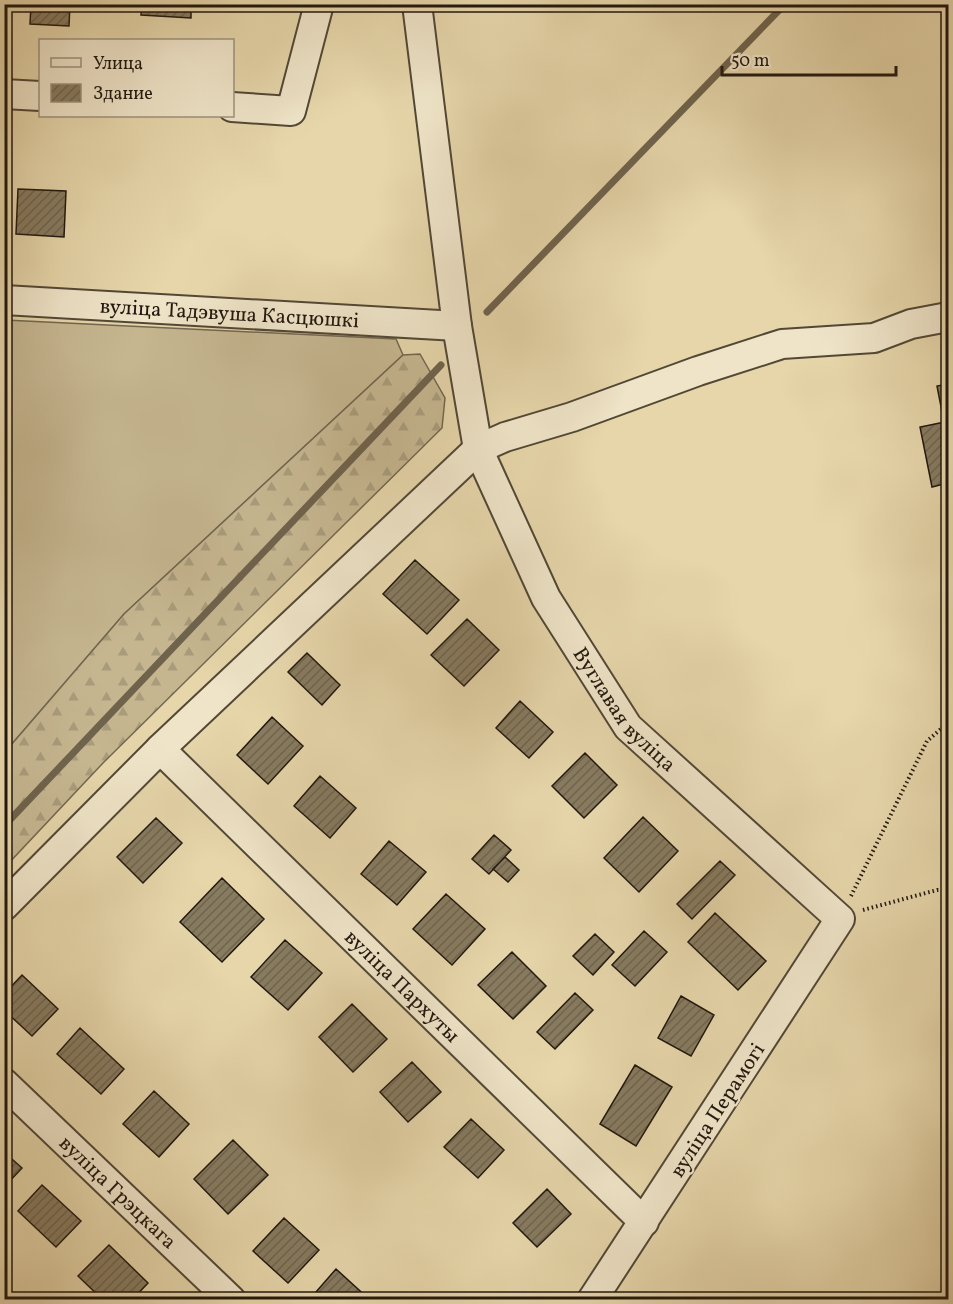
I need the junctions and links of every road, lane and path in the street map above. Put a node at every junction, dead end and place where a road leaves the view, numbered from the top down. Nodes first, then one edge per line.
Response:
1 (319, 4) edge
2 (417, 4) edge
3 (4, 94) edge
4 (39, 96) edge
5 (234, 107) edge
6 (4, 300) edge
7 (948, 317) edge
8 (457, 326) junction
9 (478, 449) junction
10 (948, 723) edge
11 (160, 749) junction
12 (948, 890) edge
13 (4, 906) edge
14 (840, 919) junction
15 (4, 1083) edge
16 (644, 1222) junction
17 (231, 1299) edge
18 (592, 1299) edge

1 - 5 street
2 - 8 street, Вуглавая вуліца
3 - 4 street
6 - 8 street, вуліца Тадэвуша Касцюшкі
7 - 9 street
8 - 9 street, Вуглавая вуліца
9 - 11 street
9 - 14 street, Вуглавая вуліца
10 - 14 path
11 - 13 street
11 - 16 street, вуліца Пархуты
12 - 14 path
14 - 16 street, вуліца Перамогі
15 - 17 street, вуліца Грэцкага
16 - 18 street, вуліца Перамогі

